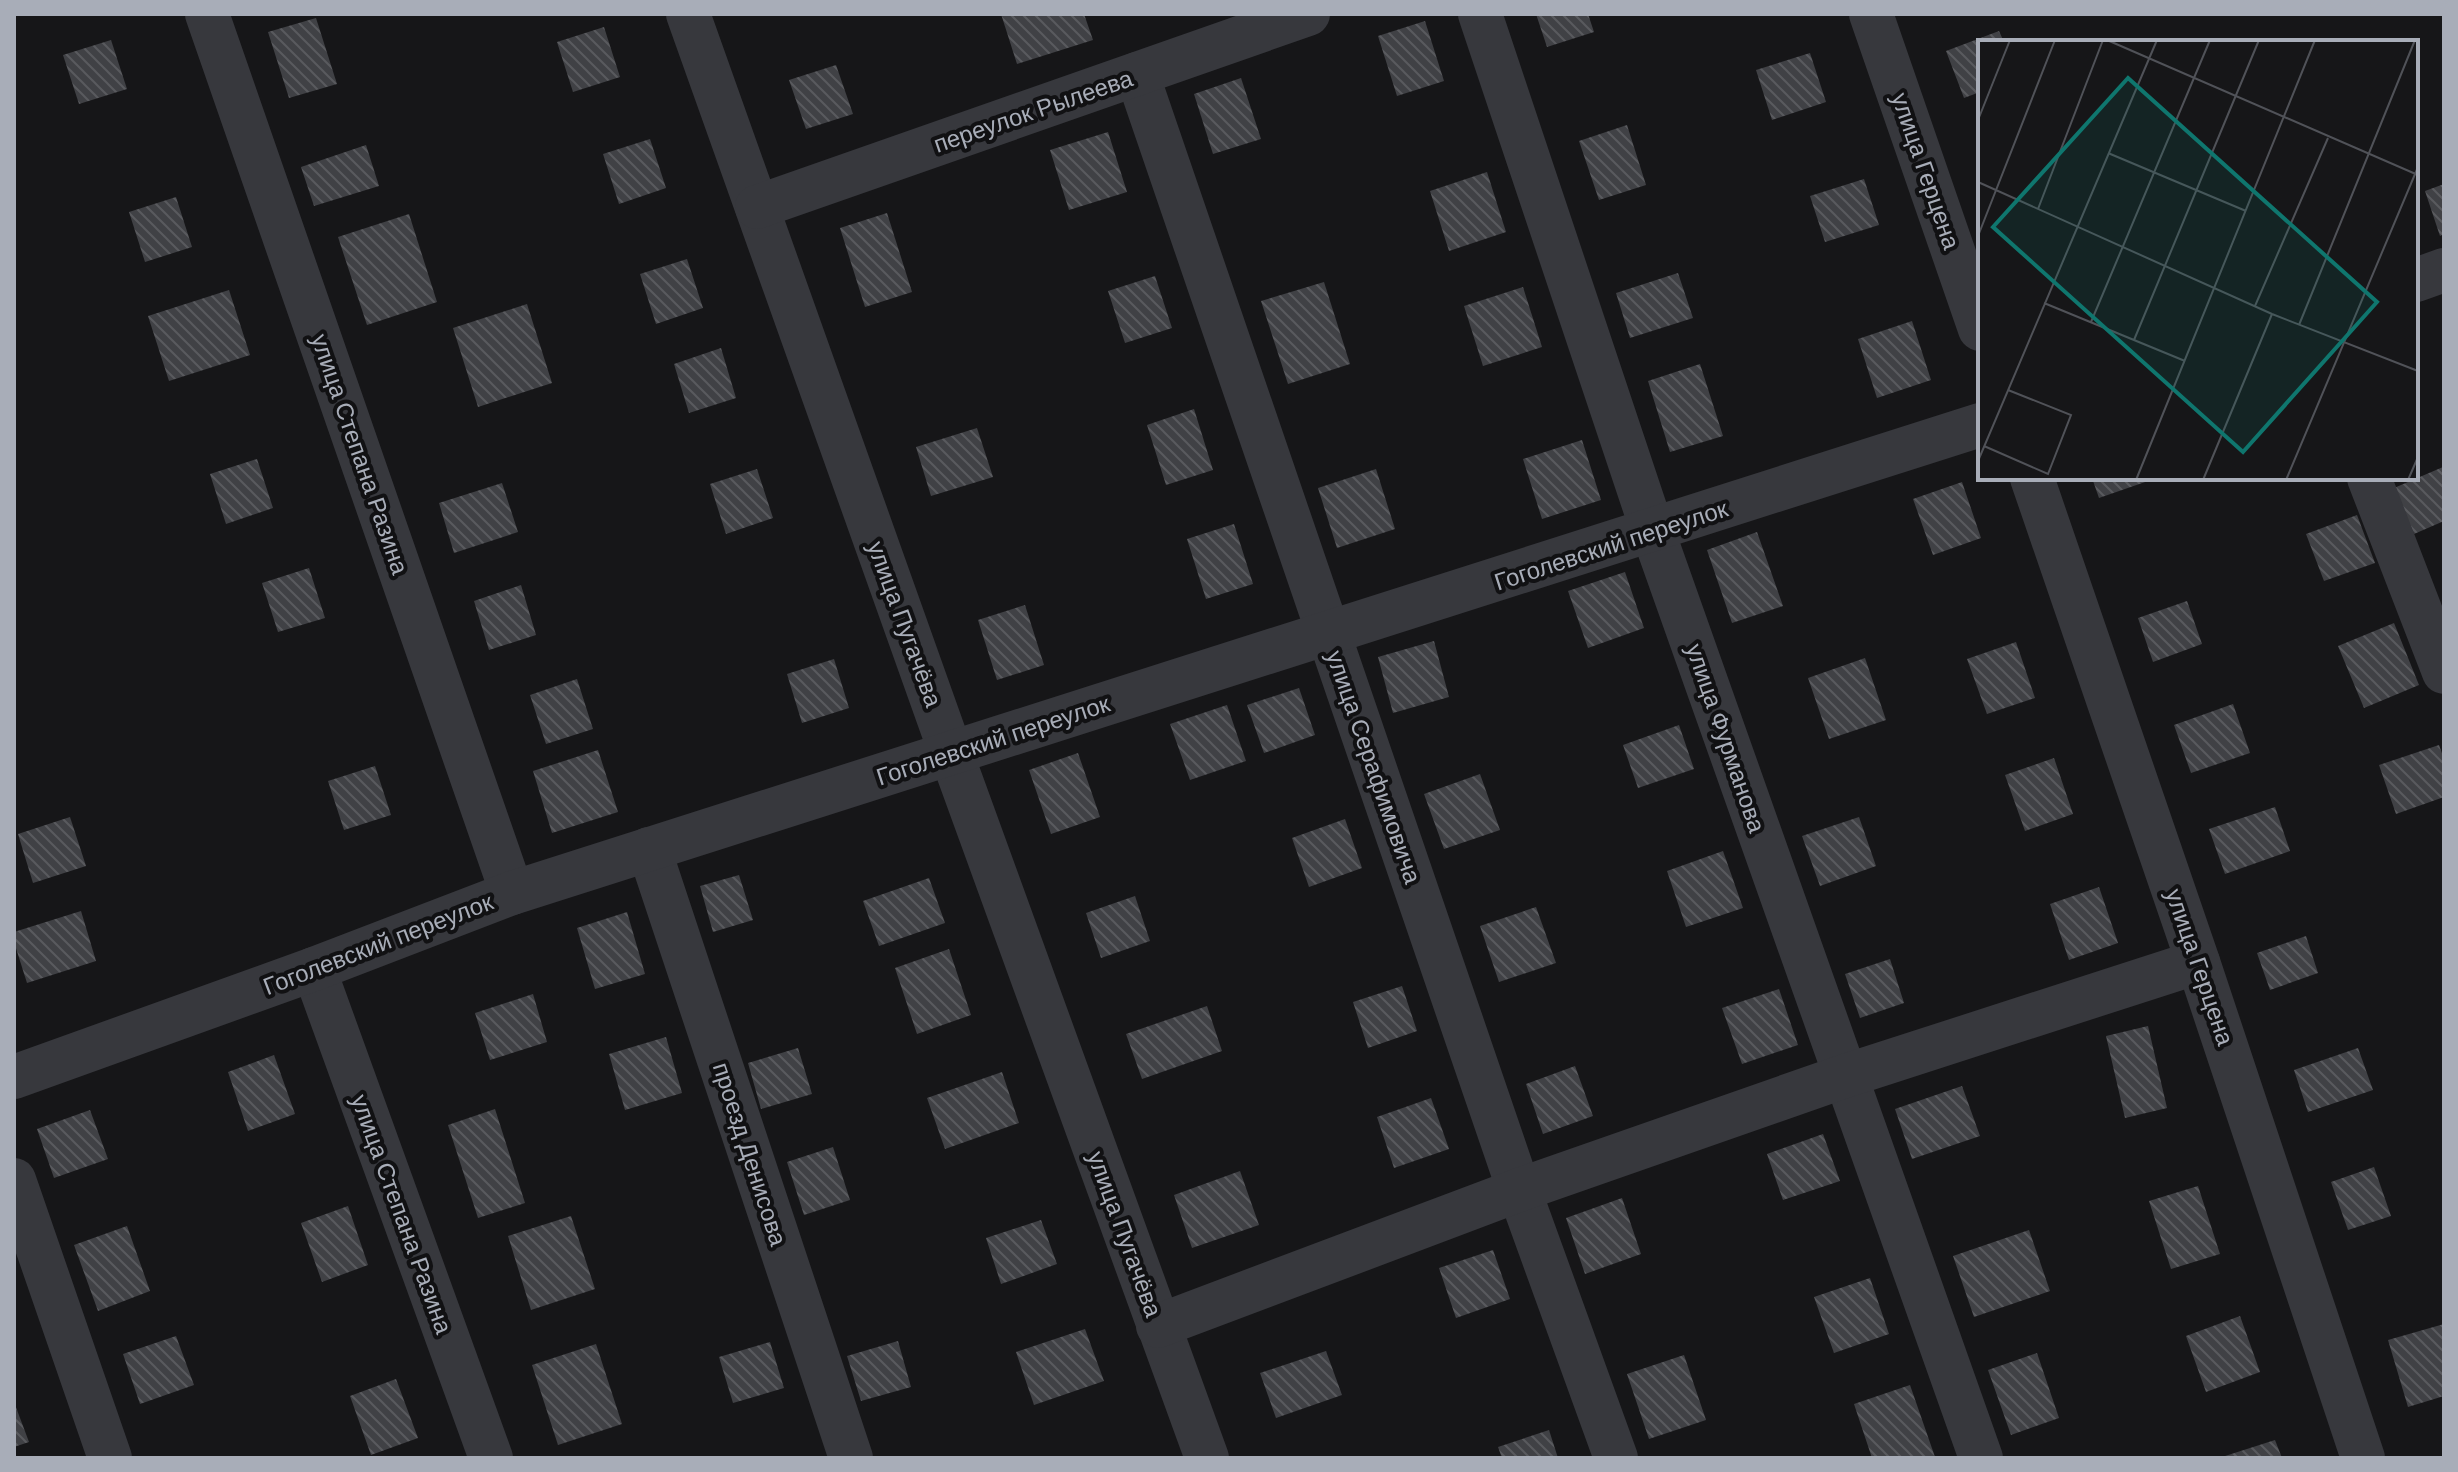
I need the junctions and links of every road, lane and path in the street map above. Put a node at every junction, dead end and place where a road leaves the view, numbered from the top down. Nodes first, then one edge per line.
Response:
1 (207, 14) edge
2 (688, 14) edge
3 (1308, 14) edge
4 (1480, 14) edge
5 (1871, 14) edge
6 (1137, 74) junction
7 (757, 207) junction
8 (2444, 270) edge
9 (2418, 279) edge
10 (1978, 323) edge
11 (1978, 426) edge
12 (2033, 480) edge
13 (2370, 480) edge
14 (1653, 532) junction
15 (1329, 635) junction
16 (2444, 672) edge
17 (951, 753) junction
18 (649, 849) junction
19 (512, 893) junction
20 (2198, 962) junction
21 (314, 969) junction
22 (1845, 1076) junction
23 (14, 1077) edge
24 (14, 1180) edge
25 (1519, 1190) junction
26 (1158, 1326) junction
27 (110, 1458) edge
28 (491, 1458) edge
29 (851, 1458) edge
30 (1207, 1458) edge
31 (1616, 1458) edge
32 (1981, 1458) edge
33 (2363, 1458) edge

1 - 19 street, улица Степана Разина
2 - 7 street, улица Пугачёва
3 - 6 street, переулок Рылеева
4 - 14 street, улица Фурманова
5 - 10 street, улица Герцена
6 - 7 street, переулок Рылеева
6 - 15 street, улица Серафимовича
7 - 17 street, улица Пугачёва
8 - 9 street
11 - 14 street, Гоголевский переулок
12 - 20 street, улица Герцена
13 - 16 street
14 - 15 street, Гоголевский переулок
14 - 22 street, улица Фурманова
15 - 17 street, Гоголевский переулок
15 - 25 street, улица Серафимовича
17 - 18 street, Гоголевский переулок
17 - 26 street, улица Пугачёва
18 - 19 street, Гоголевский переулок
18 - 29 street, проезд Денисова
19 - 21 street, Гоголевский переулок
20 - 22 street
20 - 33 street, улица Герцена
21 - 23 street, Гоголевский переулок
21 - 28 street, улица Степана Разина
22 - 25 street
22 - 32 street, улица Фурманова
24 - 27 street
25 - 26 street
25 - 31 street, улица Серафимовича
26 - 30 street, улица Пугачёва

